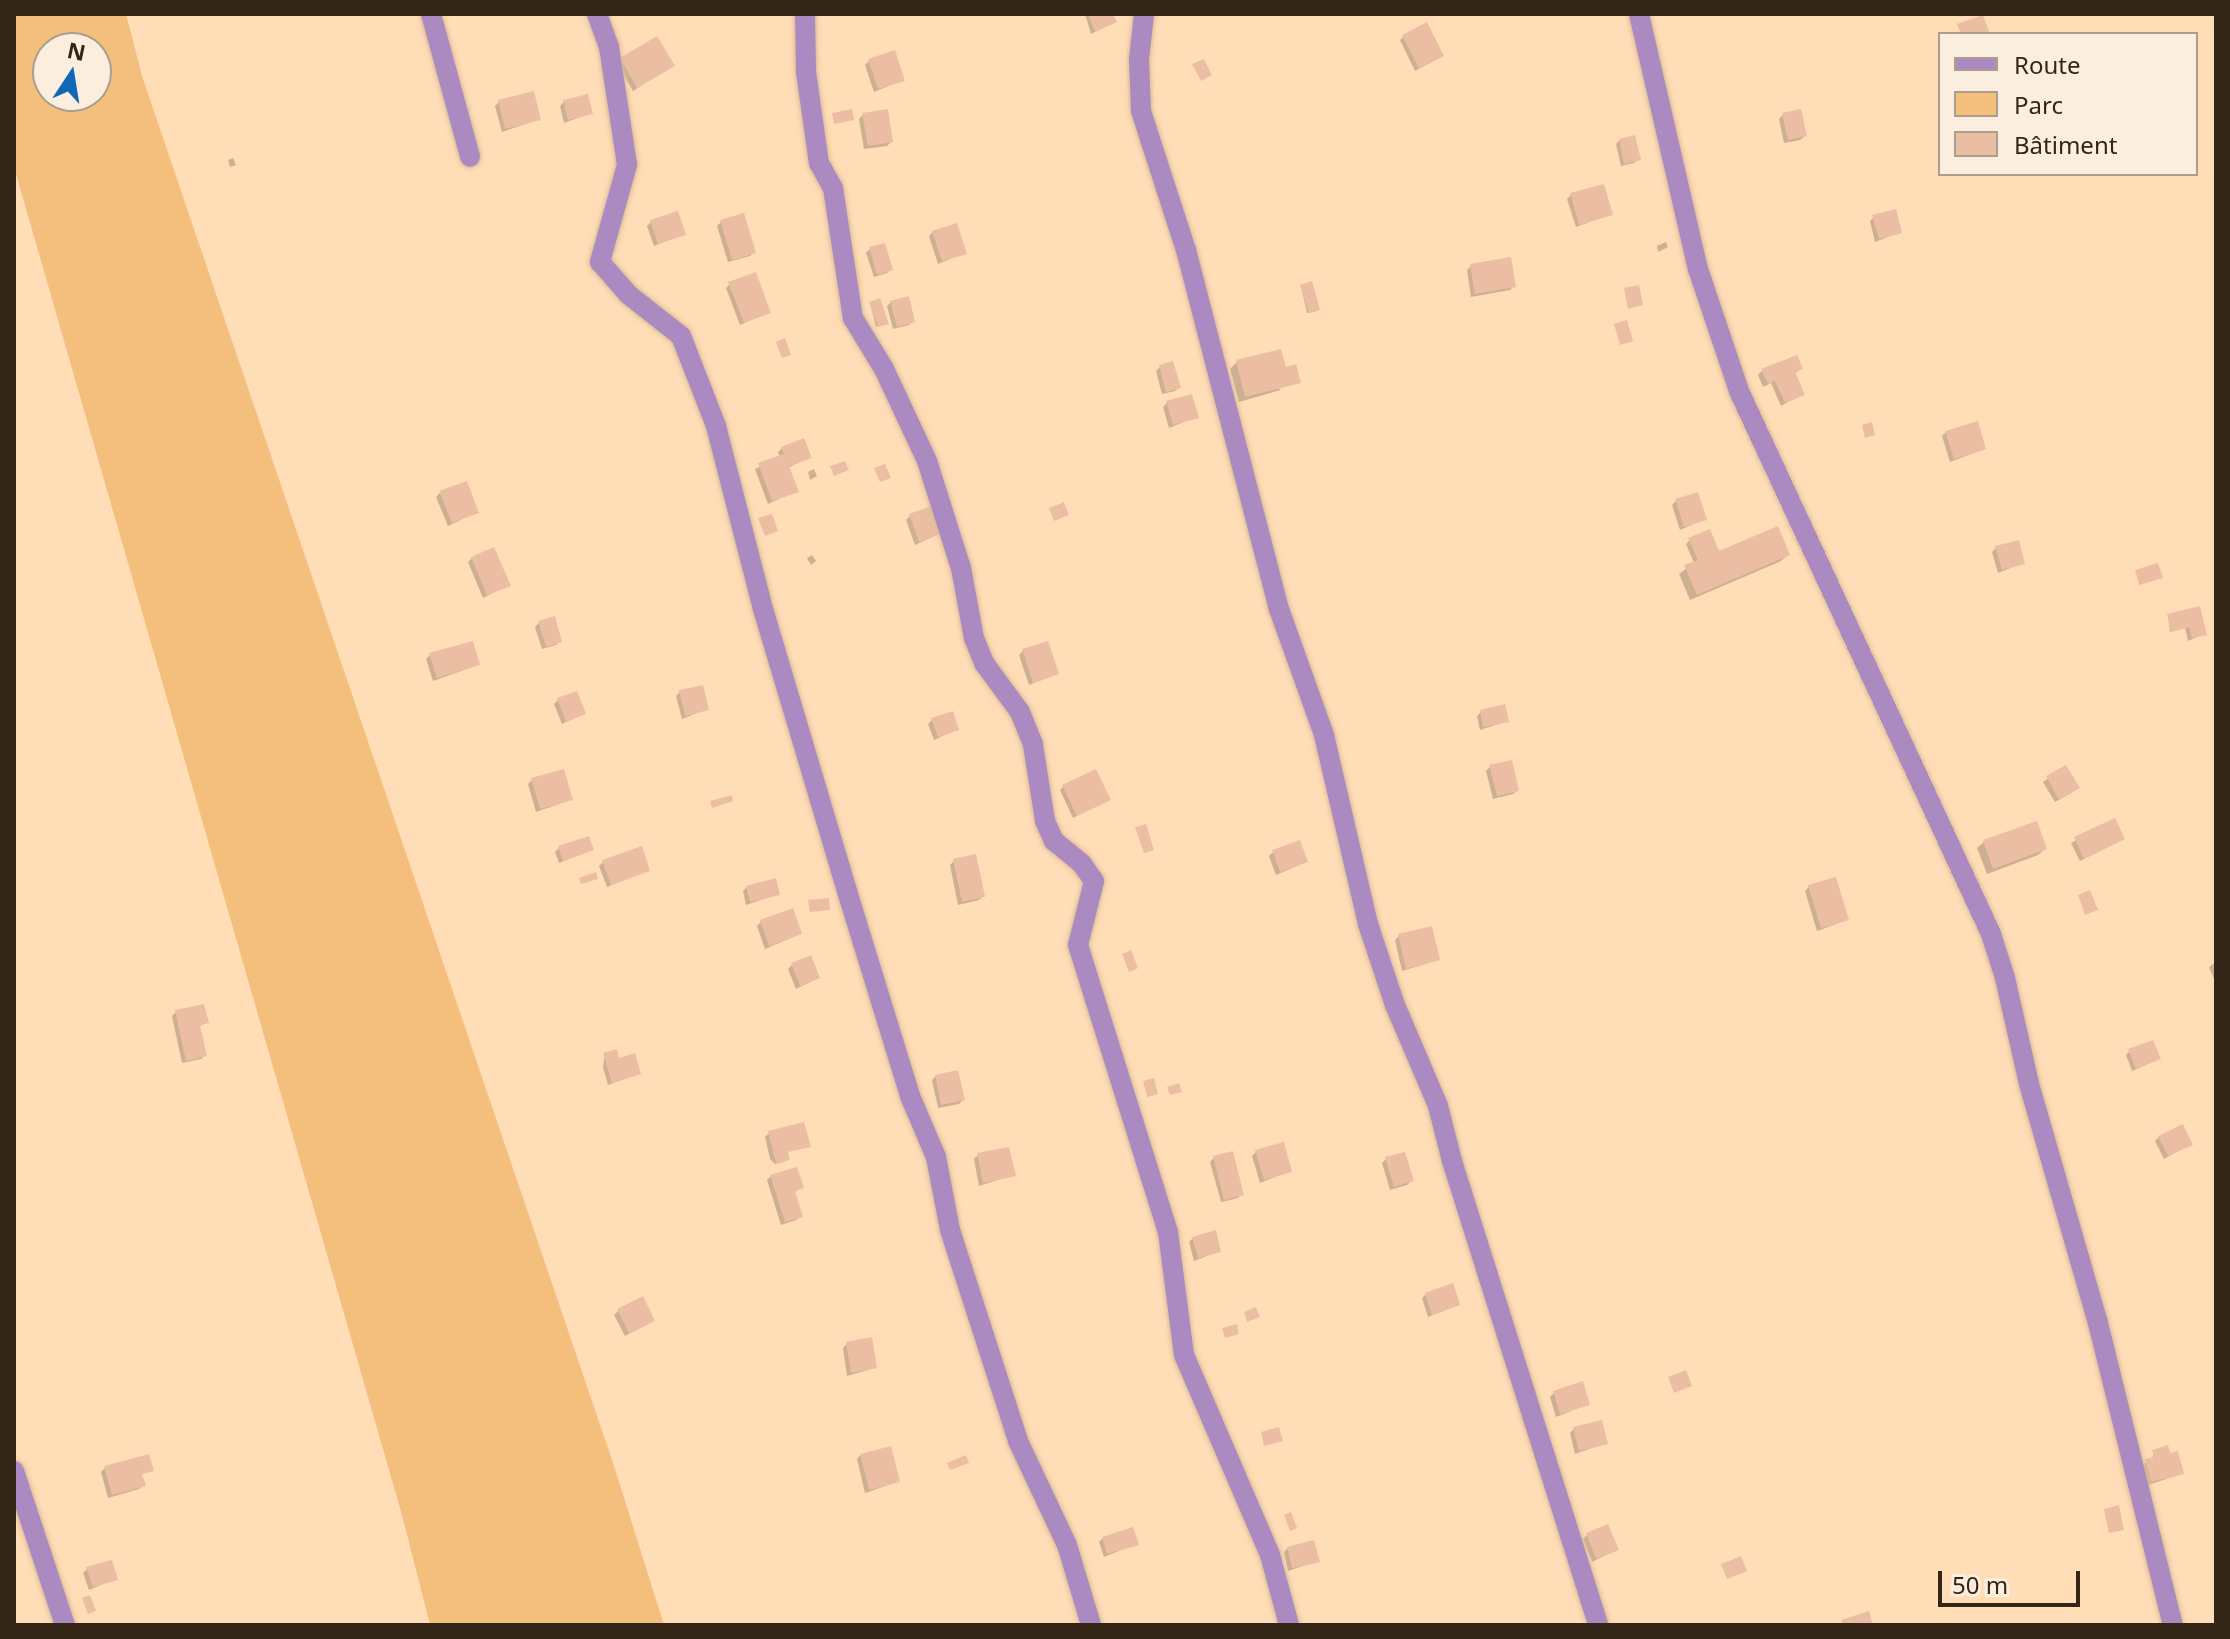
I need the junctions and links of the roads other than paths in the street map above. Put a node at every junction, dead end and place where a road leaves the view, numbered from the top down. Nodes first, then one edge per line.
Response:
1 (431, 14) edge
2 (597, 14) edge
3 (805, 14) edge
4 (1144, 14) edge
5 (1639, 14) edge
6 (470, 157) dead end
7 (14, 1471) edge
8 (65, 1625) edge
9 (1091, 1625) edge
10 (1289, 1625) edge
11 (1598, 1625) edge
12 (2173, 1625) edge

1 - 6 street
2 - 9 street
3 - 10 street
4 - 11 street
5 - 12 street
7 - 8 street

